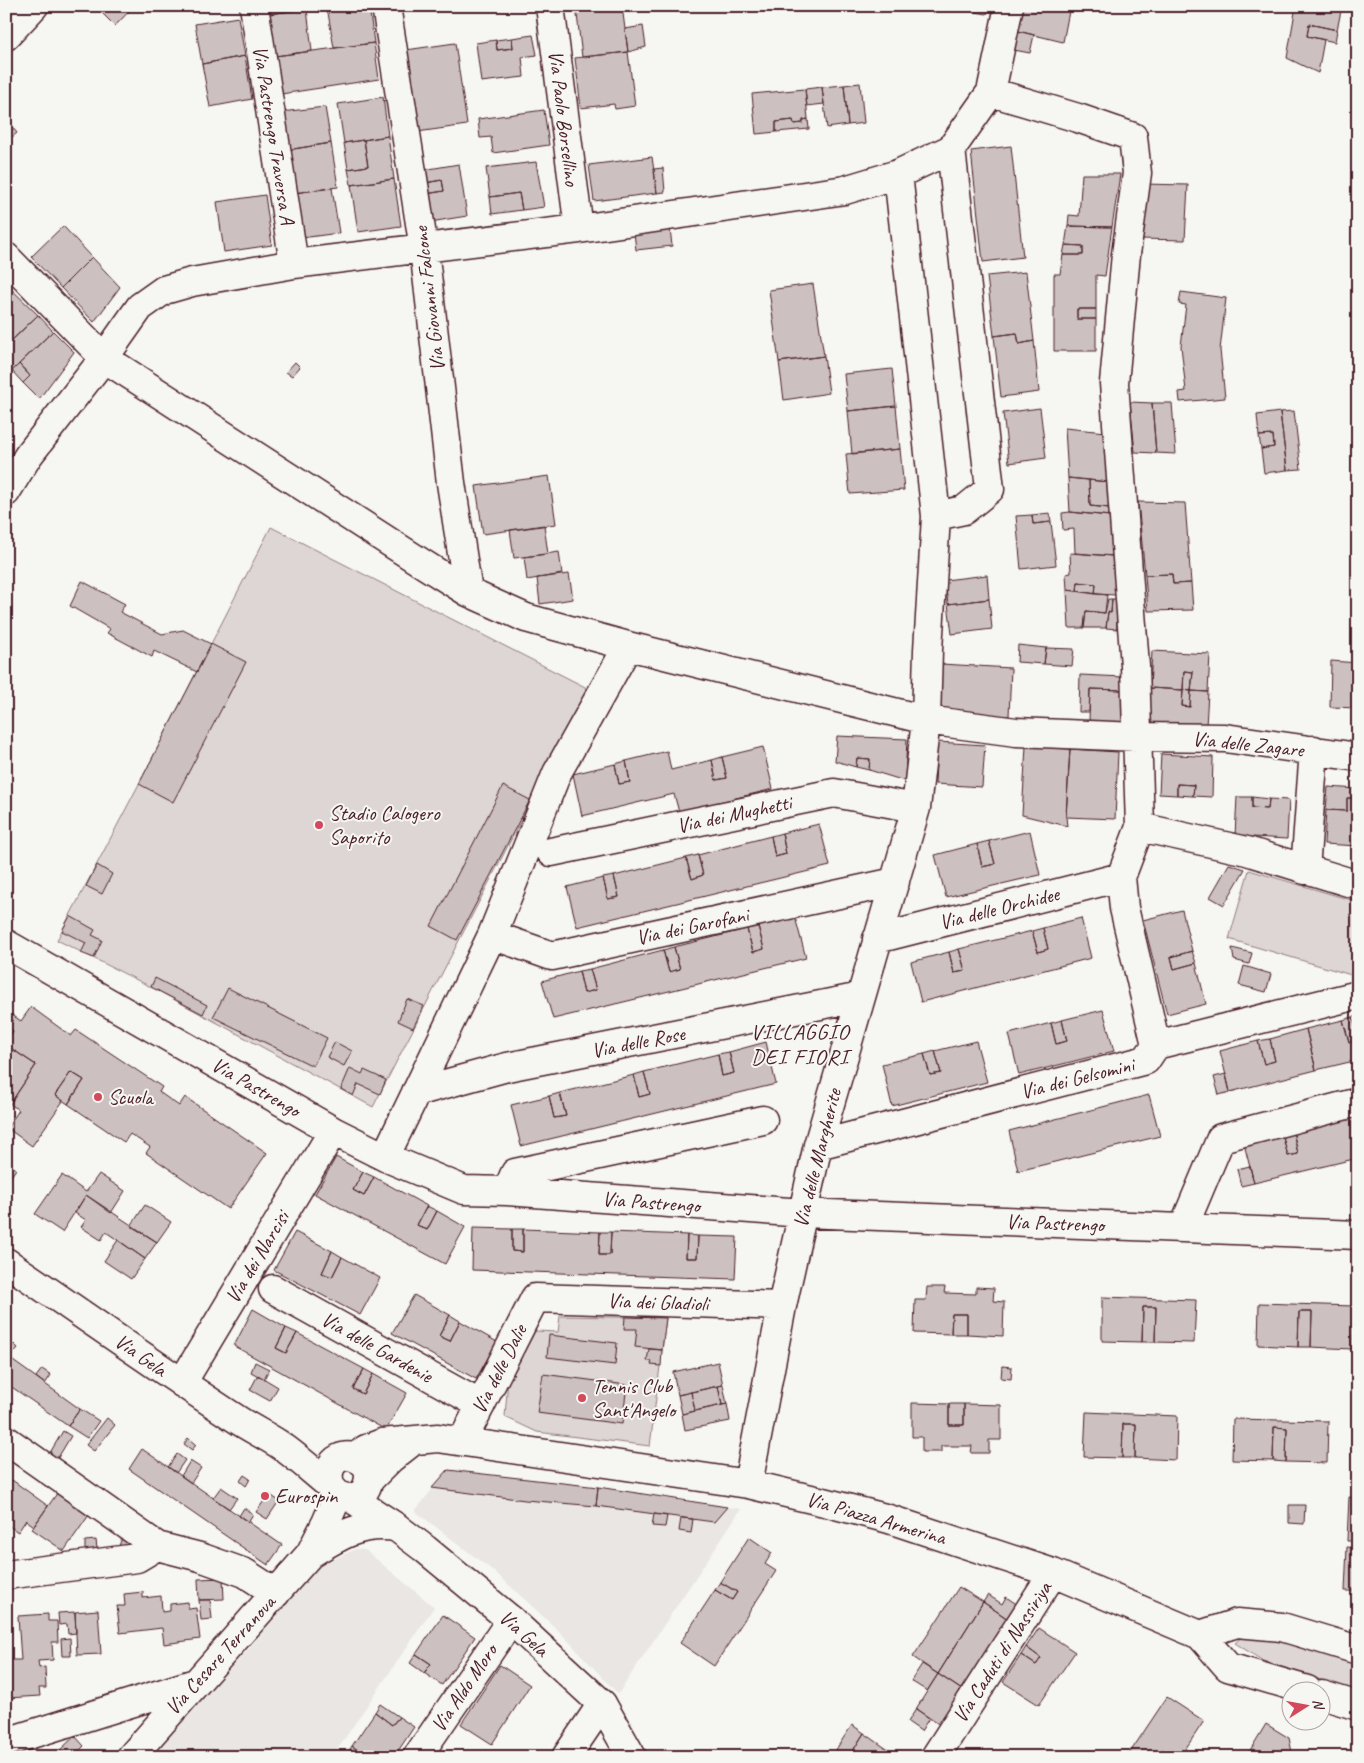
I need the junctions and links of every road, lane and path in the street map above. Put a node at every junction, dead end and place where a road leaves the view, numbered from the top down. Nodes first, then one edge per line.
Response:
1 (34, 6) edge
2 (254, 6) edge
3 (386, 6) edge
4 (550, 6) edge
5 (1009, 6) edge
6 (6, 36) edge
7 (990, 92) junction
8 (951, 149) junction
9 (898, 174) junction
10 (579, 229) junction
11 (424, 249) junction
12 (6, 258) edge
13 (294, 264) junction
14 (104, 358) junction
15 (6, 492) edge
16 (936, 516) junction
17 (468, 592) junction
18 (628, 646) junction
19 (926, 720) junction
20 (1138, 737) junction
21 (1314, 750) junction
22 (1358, 757) edge
23 (916, 808) junction
24 (1140, 827) junction
25 (551, 852) dead end
26 (1305, 870) junction
27 (1122, 877) junction
28 (895, 882) junction
29 (1358, 885) edge
30 (492, 935) junction
31 (877, 939) junction
32 (6, 944) edge
33 (1358, 995) edge
34 (861, 997) junction
35 (1156, 1045) junction
36 (416, 1092) junction
37 (1358, 1102) edge
38 (763, 1120) dead end
39 (333, 1131) junction
40 (818, 1145) junction
41 (385, 1157) junction
42 (508, 1191) junction
43 (802, 1213) junction
44 (1183, 1228) junction
45 (1358, 1235) edge
46 (6, 1262) edge
47 (273, 1289) dead end
48 (535, 1298) joint
49 (782, 1306) junction
50 (182, 1383) junction
51 (481, 1405) junction
52 (6, 1440) edge
53 (463, 1440) junction
54 (414, 1441) junction
55 (278, 1444) junction
56 (351, 1457) junction
57 (748, 1484) junction
58 (351, 1488) junction
59 (396, 1527) junction
60 (157, 1546) junction
61 (310, 1554) junction
62 (1053, 1574) junction
63 (6, 1575) edge
64 (276, 1593) junction
65 (511, 1620) junction
66 (1200, 1635) junction
67 (1358, 1650) edge
68 (195, 1683) junction
69 (1282, 1683) edge
70 (1332, 1698) edge
71 (602, 1704) junction
72 (1358, 1706) edge
73 (6, 1742) edge
74 (131, 1757) edge
75 (417, 1757) edge
76 (566, 1757) edge
77 (632, 1757) edge
78 (935, 1757) edge

1 - 6 street
2 - 13 street, Via Pastrengo Traversa A
3 - 11 street, Via Giovanni Falcone
4 - 10 street, Via Paolo Borsellino
5 - 7 street
7 - 8 street
7 - 20 street
8 - 9 street
8 - 16 street
9 - 10 street
9 - 16 street, Via delle Margherite
10 - 11 street
11 - 13 street
11 - 17 street, Via Giovanni Falcone
12 - 14 street, Via delle Zagare
13 - 14 street
14 - 15 street
14 - 17 street, Via delle Zagare
16 - 19 street, Via delle Margherite
17 - 18 street, Via delle Zagare
18 - 19 street, Via delle Zagare
18 - 30 street
19 - 20 street, Via delle Zagare
19 - 23 street, Via delle Margherite
20 - 21 street, Via delle Zagare
20 - 24 street
21 - 22 street, Via delle Zagare
21 - 26 street
23 - 25 street, Via dei Mughetti
23 - 28 street, Via delle Margherite
24 - 26 street
24 - 27 street
26 - 29 street
27 - 31 street, Via delle Orchidee
27 - 35 street
28 - 30 street, Via dei Garofani
28 - 31 street, Via delle Margherite
30 - 36 street
31 - 34 street, Via delle Margherite
32 - 39 street, Via Pastrengo
33 - 35 street, Via dei Gelsomini
34 - 36 street, Via delle Rose
34 - 40 street, Via delle Margherite
35 - 40 street, Via dei Gelsomini
36 - 41 street
37 - 44 street
38 - 42 street
39 - 41 street, Via Pastrengo
39 - 50 street, Via dei Narcisi
40 - 43 street, Via delle Margherite
41 - 42 street, Via Pastrengo
42 - 43 street, Via Pastrengo
43 - 44 street, Via Pastrengo
43 - 49 street, Via delle Margherite
44 - 45 street, Via Pastrengo
46 - 50 street, Via Gela
47 - 51 street, Via delle Gardenie
48 - 49 street, Via dei Gladioli
48 - 51 street, Via delle Dalie
49 - 57 street, Via delle Margherite
50 - 55 street, Via Gela
51 - 53 street, Via delle Dalie
52 - 60 street
53 - 54 street, Via Piazza Armerina
53 - 57 street, Via Piazza Armerina
54 - 56 street, Via Piazza Armerina
54 - 58 street
55 - 56 street
55 - 58 street
56 - 58 street
56 - 58 street, Via Piazza Armerina
57 - 62 street, Via Piazza Armerina
58 - 59 street
58 - 61 street
59 - 61 street
59 - 65 street, Via Gela
60 - 63 street
60 - 64 street
61 - 64 street, Via Cesare Terranova
62 - 66 street, Via Piazza Armerina
62 - 78 street, Via Caduti di Nassiriya
64 - 68 street, Via Cesare Terranova
65 - 71 street, Via Gela
65 - 75 street, Via Aldo Moro
66 - 67 street
66 - 69 street, Via Piazza Armerina
68 - 73 street
68 - 74 street, Via Cesare Terranova
70 - 72 street
71 - 76 street
71 - 77 street, Via Gela

